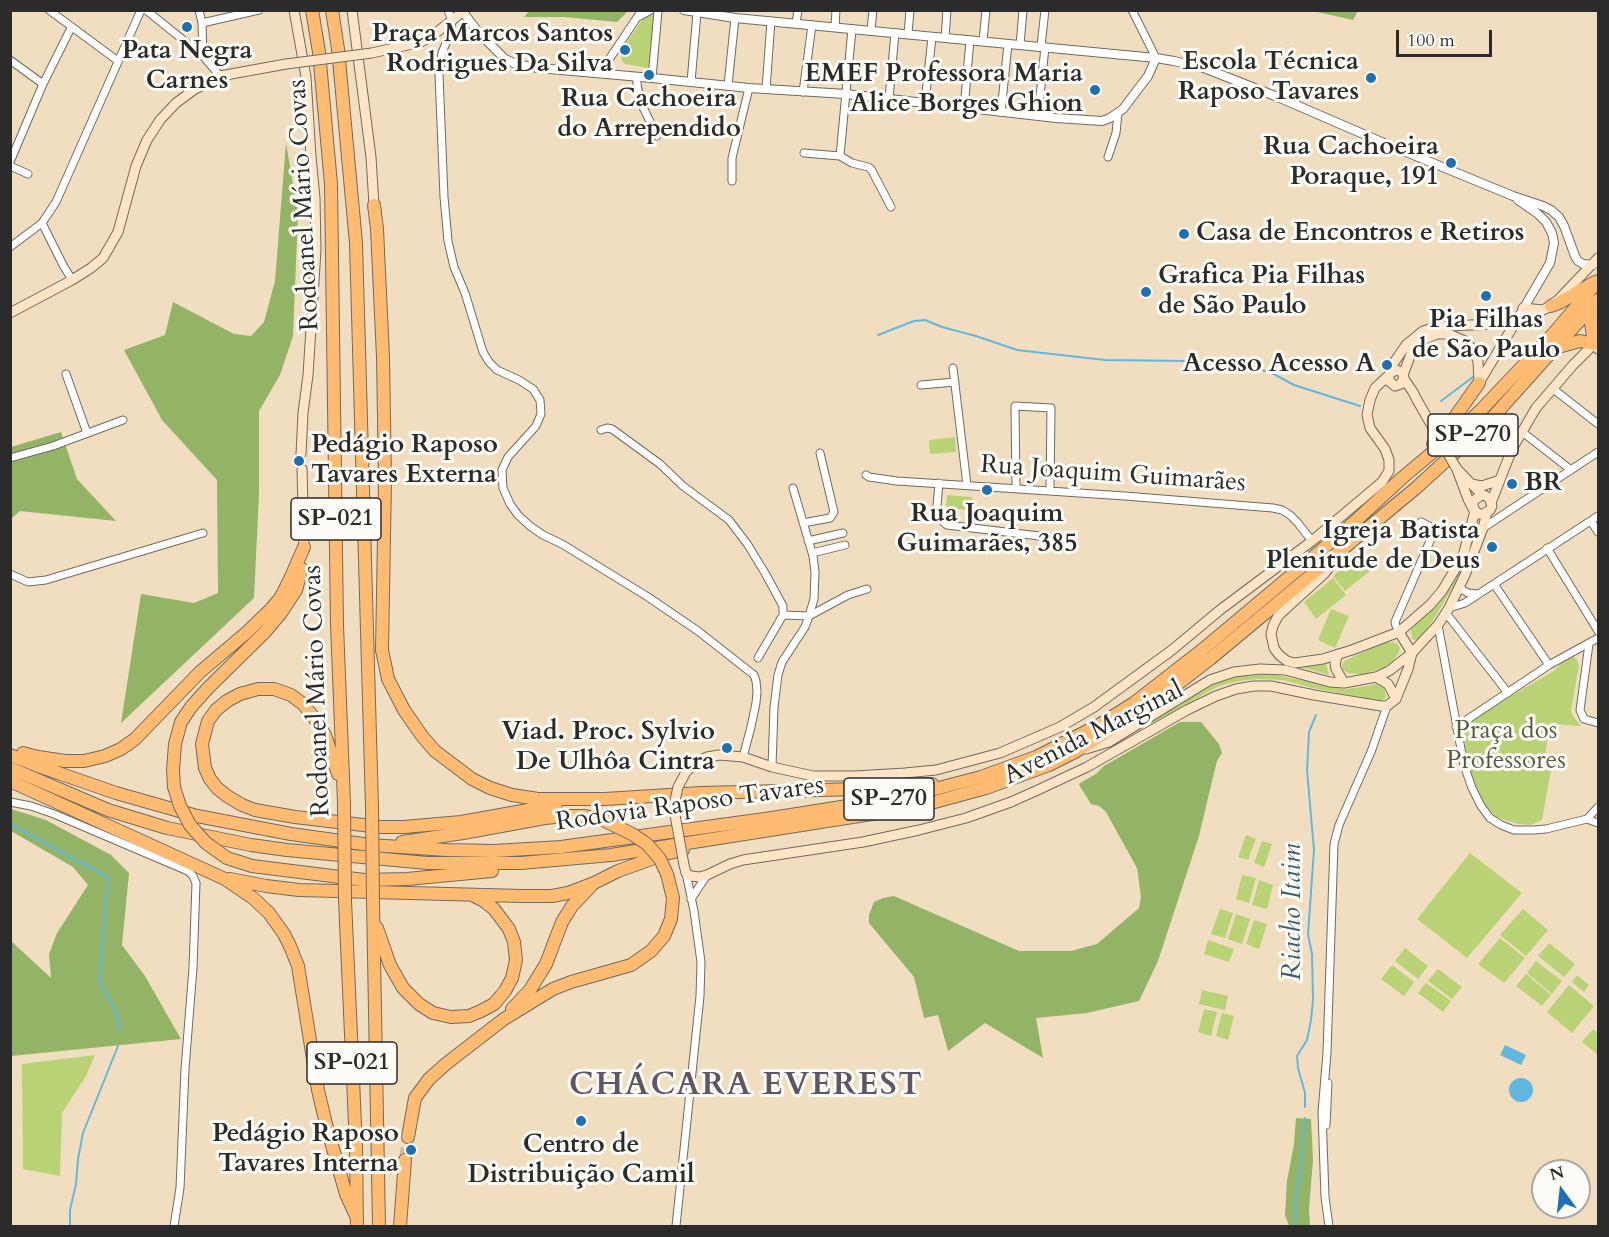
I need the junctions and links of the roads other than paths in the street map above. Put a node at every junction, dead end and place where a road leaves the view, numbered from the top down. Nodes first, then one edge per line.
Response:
1 (49, 10) edge
2 (141, 10) edge
3 (146, 10) edge
4 (199, 10) edge
5 (259, 10) edge
6 (294, 10) edge
7 (312, 10) edge
8 (333, 10) edge
9 (352, 10) edge
10 (448, 10) edge
11 (684, 10) edge
12 (798, 10) edge
13 (836, 10) edge
14 (873, 10) edge
15 (910, 10) edge
16 (947, 10) edge
17 (986, 10) edge
18 (1023, 10) edge
19 (1045, 10) edge
20 (1132, 10) edge
21 (464, 11) edge
22 (656, 11) edge
23 (697, 13) junction
24 (640, 14) edge
25 (760, 15) edge
26 (735, 18) junction
27 (452, 21) junction
28 (771, 21) junction
29 (202, 23) junction
30 (796, 23) junction
31 (812, 25) junction
32 (835, 27) junction
33 (71, 28) junction
34 (852, 29) junction
35 (871, 30) junction
36 (895, 33) junction
37 (908, 34) junction
38 (932, 36) junction
39 (945, 38) junction
40 (970, 40) junction
41 (983, 42) junction
42 (1008, 44) junction
43 (1020, 45) junction
44 (1043, 46) junction
45 (203, 56) junction
46 (1156, 58) junction
47 (10, 60) edge
48 (118, 61) junction
49 (600, 73) junction
50 (220, 76) junction
51 (636, 77) junction
52 (652, 78) junction
53 (692, 82) junction
54 (43, 84) junction
55 (728, 85) junction
56 (749, 88) junction
57 (766, 89) junction
58 (803, 92) junction
59 (846, 94) junction
60 (889, 99) junction
61 (925, 103) junction
62 (964, 109) junction
63 (1001, 112) junction
64 (1118, 113) junction
65 (1038, 116) junction
66 (657, 136) dead end
67 (804, 153) dead end
68 (840, 156) junction
69 (1108, 157) dead end
70 (10, 164) edge
71 (28, 174) dead end
72 (732, 181) dead end
73 (1513, 196) junction
74 (374, 205) junction
75 (891, 207) dead end
76 (42, 224) junction
77 (10, 247) edge
78 (1596, 262) edge
79 (72, 280) junction
80 (1599, 281) edge
81 (1599, 301) edge
82 (1523, 308) junction
83 (1548, 308) junction
84 (10, 313) edge
85 (1515, 323) junction
86 (1597, 344) edge
87 (1554, 349) junction
88 (953, 368) dead end
89 (66, 374) dead end
90 (1390, 374) junction
91 (1400, 381) junction
92 (955, 382) junction
93 (1479, 383) junction
94 (921, 385) dead end
95 (1552, 388) junction
96 (1370, 400) junction
97 (123, 420) dead end
98 (1599, 424) edge
99 (601, 429) dead end
100 (1521, 431) junction
101 (87, 433) junction
102 (1599, 452) edge
103 (820, 453) dead end
104 (301, 454) dead end
105 (10, 458) edge
106 (1456, 466) junction
107 (302, 469) dead end
108 (1571, 470) junction
109 (866, 475) dead end
110 (1402, 478) junction
111 (1499, 480) junction
112 (939, 483) junction
113 (1471, 484) junction
114 (967, 485) junction
115 (793, 488) dead end
116 (1016, 488) junction
117 (1050, 491) junction
118 (1468, 499) junction
119 (1487, 503) junction
120 (1474, 510) junction
121 (1502, 516) junction
122 (1599, 516) edge
123 (1591, 521) junction
124 (1421, 522) dead end
125 (803, 523) junction
126 (1483, 528) junction
127 (1471, 529) junction
128 (1599, 532) edge
129 (202, 533) dead end
130 (843, 533) dead end
131 (1056, 538) dead end
132 (808, 541) junction
133 (1312, 542) junction
134 (845, 545) dead end
135 (304, 547) junction
136 (1547, 548) junction
137 (812, 553) junction
138 (1334, 555) junction
139 (10, 574) edge
140 (1494, 584) junction
141 (1459, 588) junction
142 (867, 589) dead end
143 (1479, 594) junction
144 (1448, 610) junction
145 (367, 612) junction
146 (783, 615) junction
147 (809, 616) junction
148 (1438, 625) junction
149 (1599, 631) edge
150 (1399, 632) junction
151 (1599, 638) edge
152 (1588, 644) junction
153 (1412, 653) junction
154 (1338, 654) junction
155 (758, 658) dead end
156 (1550, 665) junction
157 (1376, 677) junction
158 (1344, 683) junction
159 (1508, 693) junction
160 (1396, 699) junction
161 (1387, 706) junction
162 (1599, 723) edge
163 (1456, 727) junction
164 (10, 749) edge
165 (1075, 752) junction
166 (10, 755) edge
167 (743, 758) junction
168 (772, 766) junction
169 (10, 768) edge
170 (981, 777) junction
171 (10, 781) edge
172 (10, 788) edge
173 (343, 788) junction
174 (35, 793) junction
175 (605, 799) junction
176 (10, 802) edge
177 (1599, 807) edge
178 (1587, 819) junction
179 (1599, 823) edge
180 (777, 829) junction
181 (369, 844) junction
182 (550, 862) junction
183 (685, 869) junction
184 (707, 875) junction
185 (225, 879) junction
186 (594, 884) junction
187 (470, 894) junction
188 (691, 898) junction
189 (374, 920) junction
190 (504, 1019) junction
191 (408, 1137) tunnel mouth
192 (405, 1160) tunnel mouth
193 (357, 1222) edge
194 (174, 1227) edge
195 (379, 1227) edge
196 (400, 1227) edge
197 (676, 1227) edge
198 (1329, 1227) edge

1 - 33 street
2 - 48 street
3 - 45 street
4 - 29 street
5 - 29 street
6 - 104 main road
7 - 173 highway, Rodoanel Mário Covas / SP-021
8 - 145 highway, Rodoanel Mário Covas / SP-021
9 - 74 main road
10 - 27 street
11 - 23 street
12 - 30 street
13 - 32 street
14 - 35 street
15 - 37 street
16 - 39 street
17 - 41 street
18 - 43 street
19 - 44 street
20 - 46 street
21 - 27 main road
21 - 49 street
22 - 24 street
22 - 52 street
23 - 26 street
23 - 53 street
24 - 49 street
25 - 26 street
25 - 28 street
26 - 55 street
27 - 50 main road, bridge
27 - 167 street
28 - 30 street
28 - 57 street
29 - 45 street
30 - 31 street
31 - 32 street
31 - 58 street
32 - 34 street
33 - 48 street
33 - 54 street
34 - 35 street
34 - 59 street
35 - 36 street
36 - 37 street
36 - 60 street
37 - 38 street
38 - 39 street
38 - 61 street
39 - 40 street
40 - 41 street
40 - 62 street
41 - 42 street
42 - 43 street
42 - 63 street
43 - 44 street
44 - 46 street
44 - 65 street
45 - 50 street
46 - 64 street
46 - 73 street
47 - 54 street
48 - 76 street
49 - 51 street
50 - 79 main road
51 - 52 street
51 - 66 street
52 - 53 street
53 - 55 street
54 - 70 street
55 - 56 street
56 - 57 street
56 - 72 street
57 - 58 street
58 - 59 street
59 - 60 street
59 - 68 street
60 - 61 street
61 - 62 street
62 - 63 street
63 - 65 street
64 - 65 street
64 - 69 street
67 - 68 street
68 - 75 street
70 - 71 street
73 - 78 street
73 - 82 street
74 - 145 highway
74 - 175 highway
76 - 77 street
76 - 79 street
78 - 83 main road
79 - 84 main road
80 - 83 highway
80 - 110 highway, Rodovia Raposo Tavares / SP-270
81 - 86 highway
81 - 87 highway, Rodovia Raposo Tavares / SP-270
82 - 83 main road
82 - 85 street
83 - 85 main road
85 - 90 main road
85 - 93 main road
86 - 87 highway
86 - 95 main road
87 - 138 highway, Rodovia Raposo Tavares / SP-270
88 - 92 street
89 - 101 street
90 - 91 main road
90 - 91 main road
90 - 96 main road
91 - 93 main road
91 - 96 main road
91 - 106 main road, bridge
92 - 94 street
92 - 114 street
93 - 110 highway
95 - 98 street
95 - 100 main road
96 - 133 main road, Rodovia Raposo Tavares
97 - 101 street
99 - 146 street
100 - 108 street
100 - 111 main road
101 - 105 street
102 - 108 street
103 - 125 street
106 - 113 main road
106 - 118 main road
107 - 135 main road
108 - 121 street
109 - 112 street, Rua Joaquim Guimarães
110 - 170 highway, Rodovia Raposo Tavares / SP-270
111 - 113 main road
111 - 119 main road
112 - 114 street, Rua Joaquim Guimarães
112 - 131 street
113 - 119 main road
114 - 116 street, Rua Joaquim Guimarães
115 - 125 street
116 - 117 street, Rua Joaquim Guimarães
116 - 117 street
117 - 133 street, Rua Joaquim Guimarães
118 - 120 main road
118 - 127 main road
119 - 120 main road
119 - 120 main road
119 - 121 street
119 - 126 main road, Avenida Marginal
120 - 127 main road
121 - 126 street
122 - 123 street
123 - 128 street
123 - 136 street
124 - 150 street
125 - 132 street
126 - 141 main road, Avenida Marginal
127 - 150 main road
129 - 139 street
130 - 132 street
132 - 137 street
133 - 168 main road, Rodovia Raposo Tavares
134 - 137 street
135 - 164 highway
135 - 182 highway, bridge
136 - 140 street
136 - 149 street
137 - 147 street
138 - 154 main road
138 - 165 highway, Rodovia Raposo Tavares / SP-270
140 - 143 street
140 - 156 street
141 - 143 street
141 - 144 main road, Avenida Marginal
142 - 147 street
143 - 144 street
144 - 148 main road, Avenida Marginal
144 - 159 street
145 - 189 highway, Rodoanel Mário Covas / SP-021, bridge
146 - 147 street
146 - 155 street
147 - 168 street
148 - 153 main road, Avenida Marginal
148 - 163 street
150 - 153 main road
150 - 154 main road
151 - 152 street
152 - 156 street
152 - 162 street
153 - 157 main road, Avenida Marginal
153 - 160 main road, Avenida Marginal
154 - 158 main road
156 - 159 street
157 - 158 main road, Avenida Marginal
157 - 160 main road
158 - 165 main road, Avenida Marginal
159 - 163 street
160 - 161 main road
161 - 184 main road, Avenida Marginal
161 - 198 street
163 - 178 street
165 - 180 highway, Rodovia Raposo Tavares / SP-270
166 - 181 highway, Rodovia Raposo Tavares / SP-270
167 - 168 main road, Rodovia Raposo Tavares
167 - 183 main road, Rodovia Raposo Tavares, bridge
169 - 182 highway, Rodovia Raposo Tavares / SP-270
170 - 175 highway
170 - 181 highway, Rodovia Raposo Tavares / SP-270
171 - 174 highway
172 - 174 street
173 - 175 highway
173 - 193 highway, Rodoanel Mário Covas / SP-021, bridge
174 - 185 highway
176 - 194 street
177 - 178 street
178 - 179 street
180 - 182 highway, Rodovia Raposo Tavares / SP-270
180 - 186 highway
181 - 190 highway, bridge
183 - 184 main road, Avenida Marginal
183 - 188 street
184 - 188 street
185 - 187 highway
185 - 193 highway
186 - 187 highway
186 - 190 highway
187 - 189 highway
188 - 197 street
189 - 195 highway, Rodoanel Mário Covas / SP-021
190 - 191 highway
192 - 196 highway

